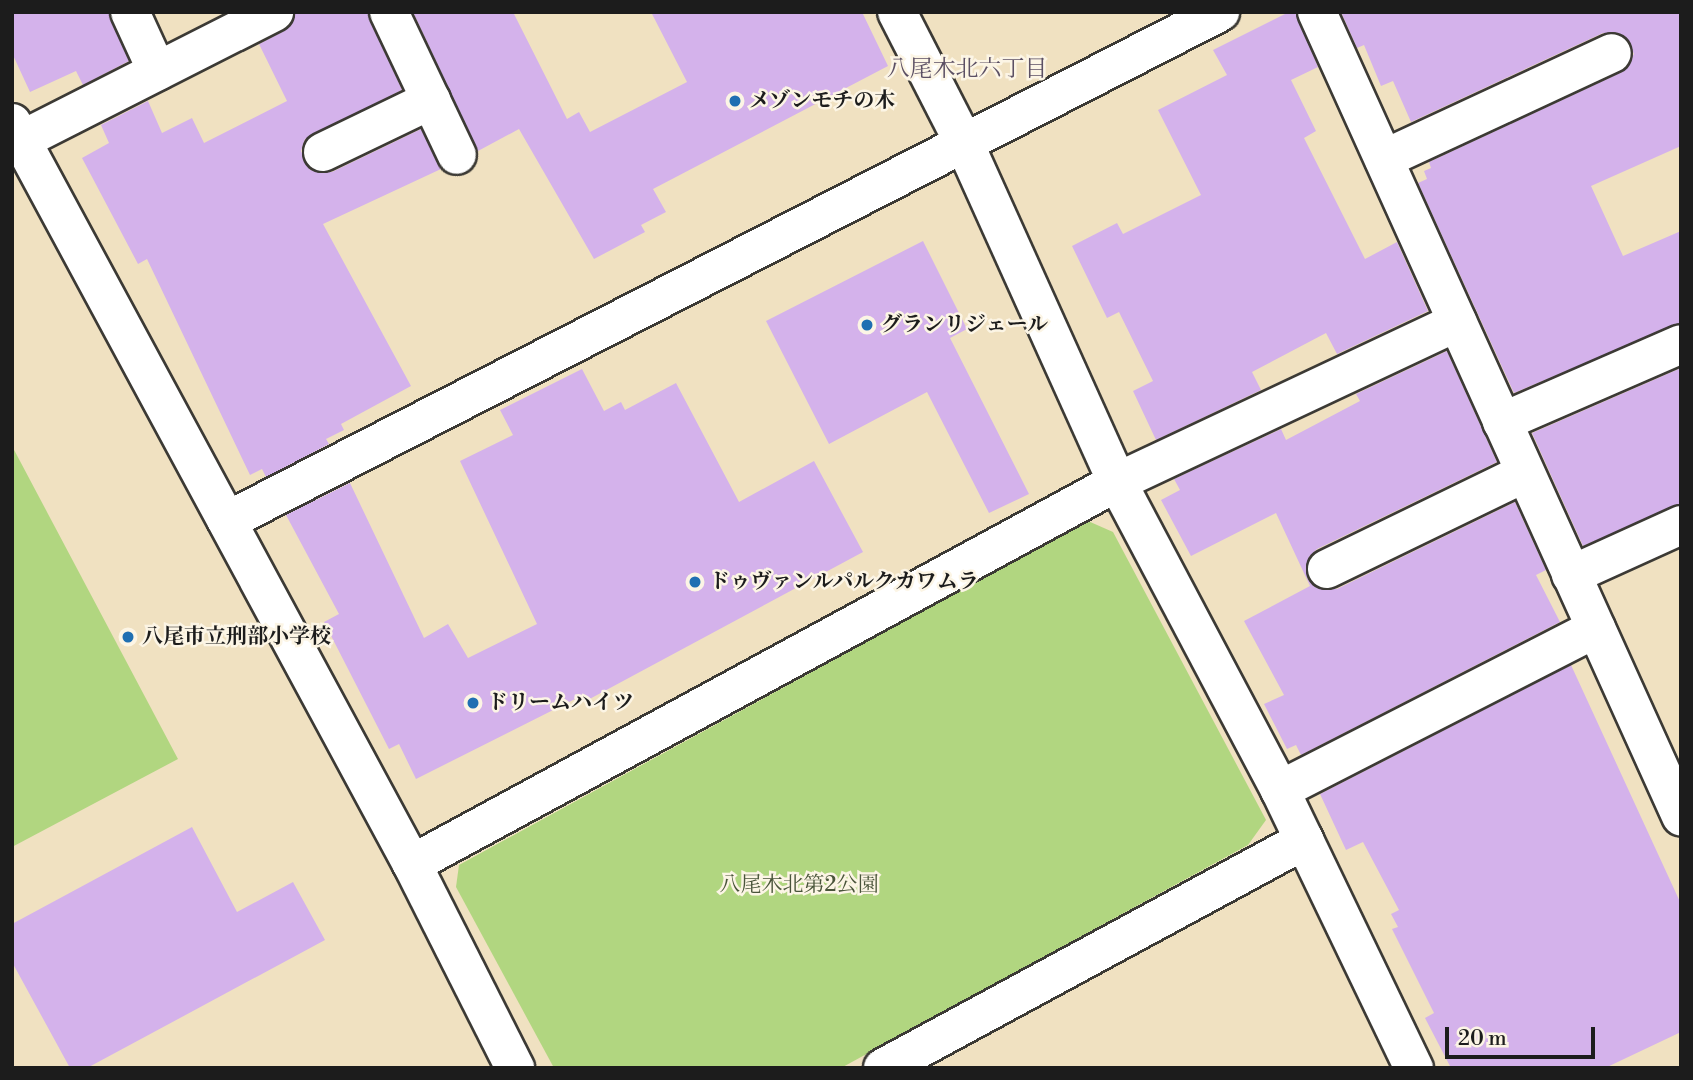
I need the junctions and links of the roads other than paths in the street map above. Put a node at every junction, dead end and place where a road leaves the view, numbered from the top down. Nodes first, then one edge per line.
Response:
1 (130, 12) edge
2 (274, 12) edge
3 (389, 12) edge
4 (897, 12) edge
5 (1220, 12) edge
6 (1317, 12) edge
7 (1612, 53) dead end
8 (157, 71) junction
9 (431, 100) junction
10 (15, 136) edge
11 (964, 143) junction
12 (323, 152) dead end
13 (457, 155) dead end
14 (1384, 159) junction
15 (1457, 322) junction
16 (1681, 344) edge
17 (1502, 422) junction
18 (1525, 473) junction
19 (1117, 482) junction
20 (227, 521) junction
21 (1681, 525) edge
22 (1327, 569) dead end
23 (1571, 575) junction
24 (1596, 628) junction
25 (1280, 790) junction
26 (1681, 816) edge
27 (1304, 840) junction
28 (412, 864) junction
29 (516, 1068) edge
30 (883, 1068) edge
31 (1414, 1068) edge

1 - 8 street
2 - 8 street
3 - 9 street
4 - 11 street
5 - 11 street
6 - 14 street
7 - 14 street
8 - 10 street
9 - 12 street
9 - 13 street
10 - 20 street
11 - 19 street
11 - 20 street
14 - 15 street
15 - 17 street
15 - 19 street
16 - 17 street
17 - 18 street
18 - 22 street
18 - 23 street
19 - 25 street
19 - 28 street
20 - 28 street
21 - 23 street
23 - 24 street
24 - 25 street
24 - 26 street
25 - 27 street
27 - 30 street
27 - 31 street
28 - 29 street

